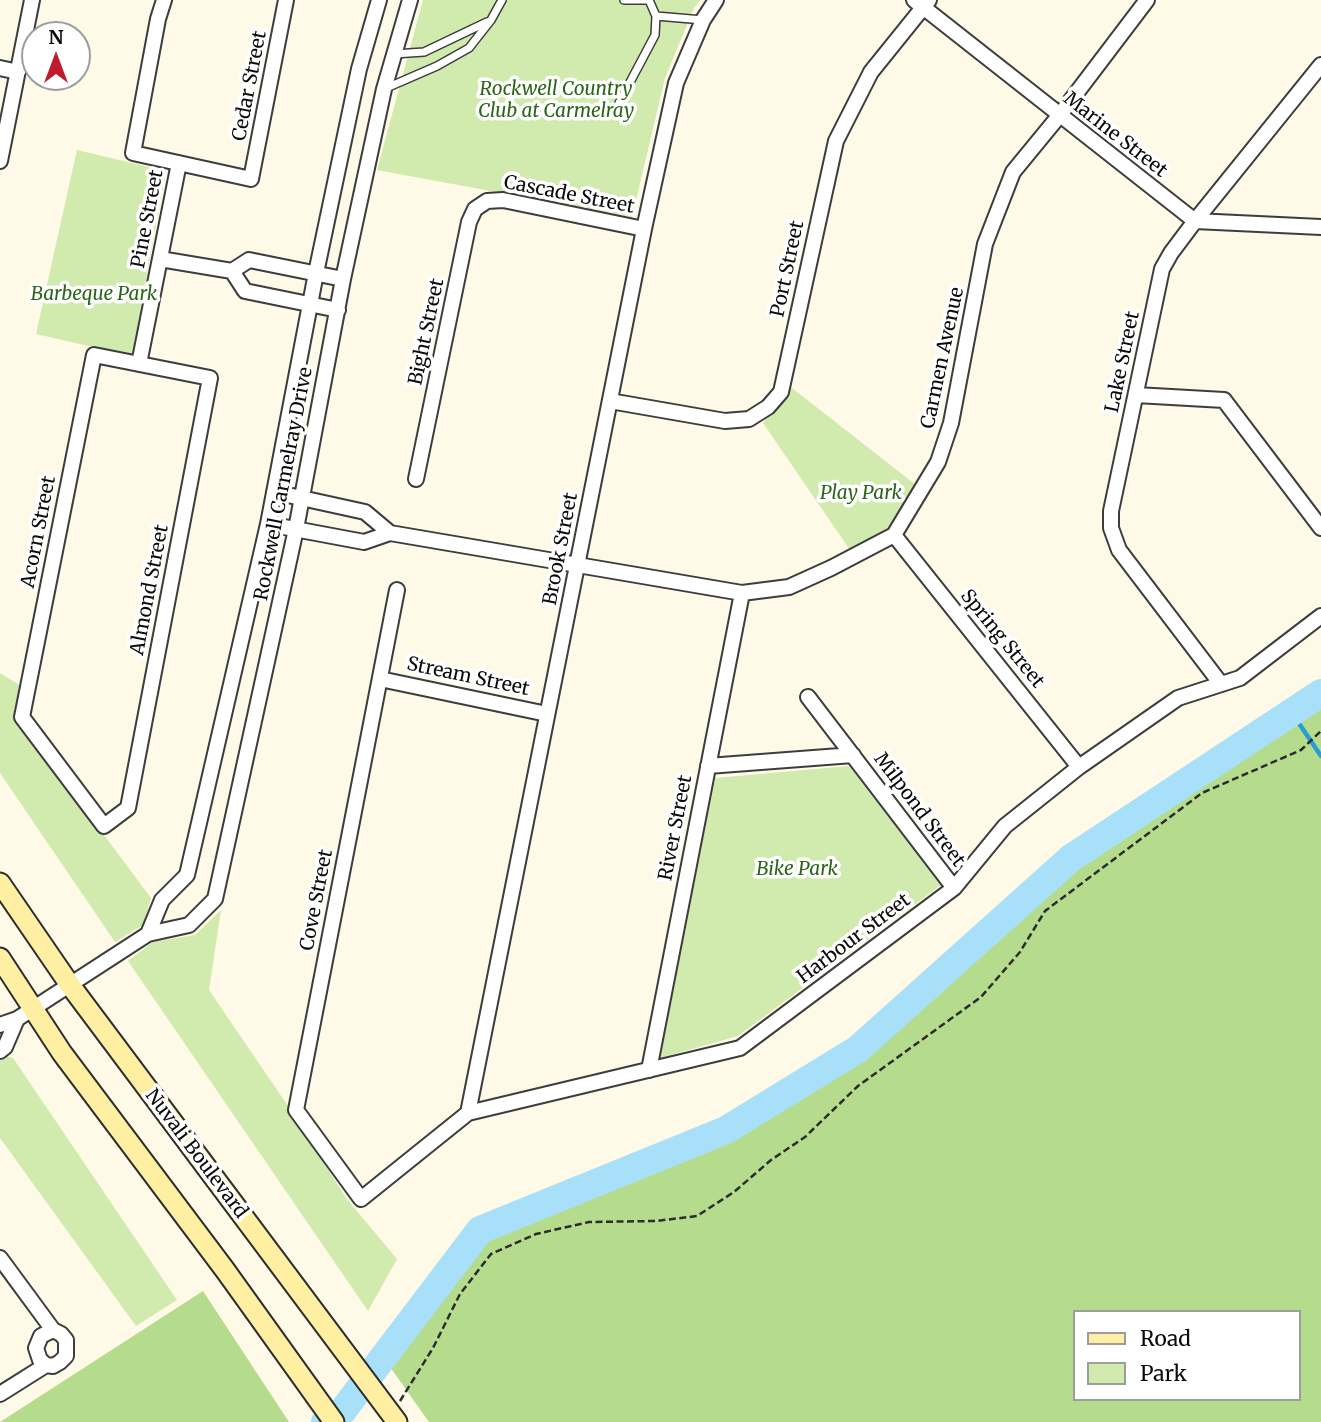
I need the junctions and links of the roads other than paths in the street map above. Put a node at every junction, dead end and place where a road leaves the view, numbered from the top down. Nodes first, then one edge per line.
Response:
1 (32, 0) edge
2 (164, 0) edge
3 (286, 0) edge
4 (379, 0) edge
5 (410, 0) edge
6 (502, 0) edge
7 (624, 0) edge
8 (649, 0) edge
9 (716, 0) edge
10 (1147, 0) edge
11 (922, 2) edge
12 (656, 16) junction
13 (491, 20) junction
14 (703, 20) junction
15 (393, 54) junction
16 (1321, 65) edge
17 (0, 68) edge
18 (18, 72) junction
19 (384, 89) junction
20 (619, 103) dead end
21 (1059, 116) junction
22 (0, 161) edge
23 (179, 163) junction
24 (487, 201) joint
25 (1195, 221) junction
26 (644, 229) junction
27 (1319, 229) edge
28 (160, 259) junction
29 (232, 271) junction
30 (316, 273) junction
31 (343, 279) junction
32 (310, 304) junction
33 (338, 310) junction
34 (139, 364) junction
35 (1136, 395) junction
36 (610, 401) junction
37 (416, 479) dead end
38 (274, 492) junction
39 (302, 498) junction
40 (268, 524) junction
41 (1321, 528) edge
42 (296, 529) junction
43 (390, 533) junction
44 (894, 536) junction
45 (577, 566) junction
46 (397, 590) dead end
47 (741, 593) junction
48 (1321, 616) edge
49 (380, 678) junction
50 (1221, 684) junction
51 (808, 697) dead end
52 (547, 714) junction
53 (853, 755) junction
54 (708, 766) junction
55 (1079, 767) junction
56 (128, 808) joint
57 (0, 883) edge
58 (954, 888) junction
59 (148, 934) junction
60 (0, 958) edge
61 (70, 985) junction
62 (25, 1013) junction
63 (0, 1025) edge
64 (0, 1051) edge
65 (649, 1070) junction
66 (468, 1113) junction
67 (360, 1199) joint
68 (0, 1258) edge
69 (53, 1330) junction
70 (46, 1365) junction
71 (0, 1394) edge
72 (391, 1413) edge
73 (334, 1422) edge

1 - 18 street
2 - 23 street
3 - 23 street, Cedar Street
4 - 30 street, Rockwell Carmelray Drive
5 - 15 street, Rockwell Carmelray Drive
6 - 13 lane
7 - 8 lane
8 - 12 lane
9 - 14 street, Brook Street
10 - 21 street, Carmen Avenue
11 - 21 street, Marine Street
11 - 36 street, Port Street
12 - 14 lane
12 - 20 lane
13 - 15 lane
13 - 19 lane
14 - 26 street, Brook Street
15 - 19 street, Rockwell Carmelray Drive
16 - 25 street, Lake Street
17 - 18 street
18 - 22 street
19 - 31 street, Rockwell Carmelray Drive
21 - 25 street, Marine Street
21 - 44 street, Carmen Avenue
23 - 28 street, Pine Street
24 - 26 street, Cascade Street
24 - 37 street, Bight Street
25 - 27 street
25 - 35 street, Lake Street
26 - 36 street, Brook Street
28 - 29 street
28 - 34 street, Pine Street
29 - 30 street
29 - 32 street
30 - 31 street
30 - 32 street, Rockwell Carmelray Drive
31 - 33 street, Rockwell Carmelray Drive
32 - 33 street
32 - 38 street, Rockwell Carmelray Drive
33 - 39 street, Rockwell Carmelray Drive
34 - 56 street, Almond Street
34 - 56 street, Acorn Street
35 - 41 street
35 - 50 street, Lake Street
36 - 45 street, Brook Street
38 - 39 street
38 - 40 street, Rockwell Carmelray Drive
39 - 42 street, Rockwell Carmelray Drive
39 - 43 street
40 - 42 street
40 - 59 street, Rockwell Carmelray Drive
42 - 43 street
42 - 59 street, Rockwell Carmelray Drive
43 - 45 street
44 - 47 street
44 - 55 street, Spring Street
45 - 47 street
45 - 52 street, Brook Street
46 - 49 street, Cove Street
47 - 54 street, River Street
48 - 50 street, Harbour Street
49 - 52 street, Stream Street
49 - 67 street, Cove Street
50 - 55 street, Harbour Street
51 - 53 street, Milpond Street
52 - 66 street, Brook Street
53 - 54 street, Milpond Street
53 - 58 street, Milpond Street
54 - 65 street, River Street
55 - 58 street, Harbour Street
57 - 61 street, Nuvali Boulevard
58 - 65 street, Harbour Street
59 - 61 street, Rockwell Carmelray Drive
60 - 62 street
61 - 62 street, Rockwell Carmelray Drive
61 - 72 street, Nuvali Boulevard
62 - 63 street, Rockwell Carmelray Drive
62 - 64 street
62 - 73 street
65 - 66 street, Harbour Street
66 - 67 street, Harbour Street
68 - 69 street
69 - 70 street
69 - 70 street
70 - 71 street

